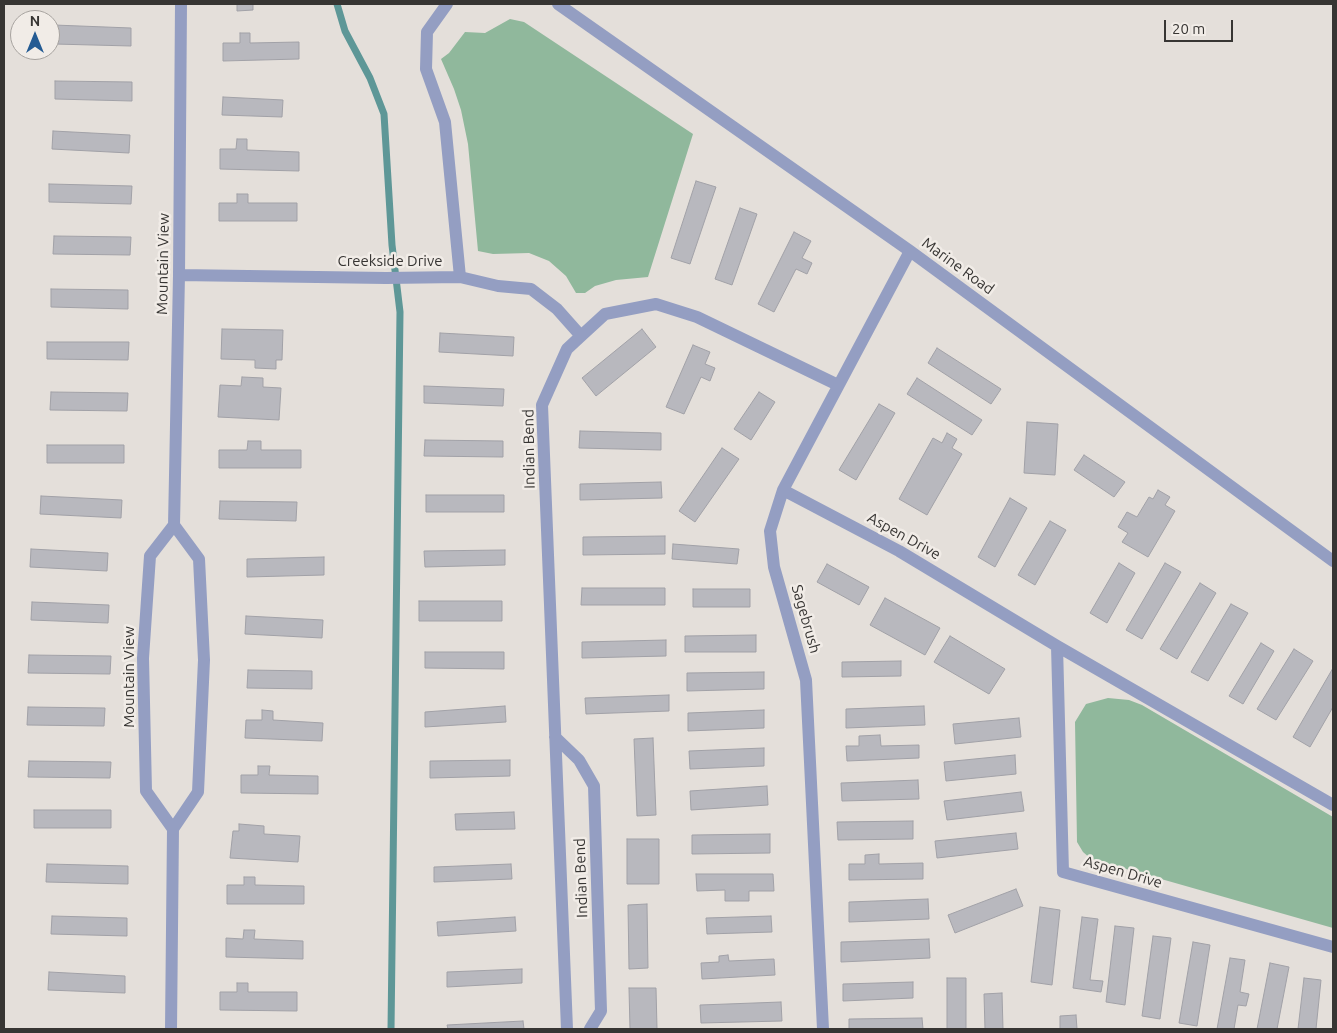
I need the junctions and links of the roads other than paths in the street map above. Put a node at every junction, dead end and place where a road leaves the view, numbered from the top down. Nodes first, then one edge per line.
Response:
1 (181, 4) edge
2 (447, 4) edge
3 (558, 4) edge
4 (910, 251) junction
5 (179, 275) junction
6 (460, 277) junction
7 (581, 336) junction
8 (838, 385) junction
9 (783, 490) junction
10 (174, 525) junction
11 (1333, 561) edge
12 (1057, 646) junction
13 (555, 737) junction
14 (1333, 806) edge
15 (173, 829) junction
16 (1333, 947) edge
17 (171, 1029) edge
18 (567, 1029) edge
19 (590, 1029) edge
20 (823, 1029) edge

1 - 5 street, Mountain View
2 - 6 street
3 - 4 street, Marine Road
4 - 8 street, Sagebrush
4 - 11 street, Marine Road
5 - 6 street, Creekside Drive
5 - 10 street, Mountain View
6 - 7 street, Creekside Drive
7 - 8 street, Indian Bend
7 - 13 street, Indian Bend
8 - 9 street, Sagebrush
9 - 12 street, Aspen Drive
9 - 20 street, Sagebrush
10 - 15 street
10 - 15 street, Mountain View
12 - 14 street, Aspen Drive
12 - 16 street, Aspen Drive
13 - 18 street, Indian Bend
13 - 19 street, Indian Bend
15 - 17 street

